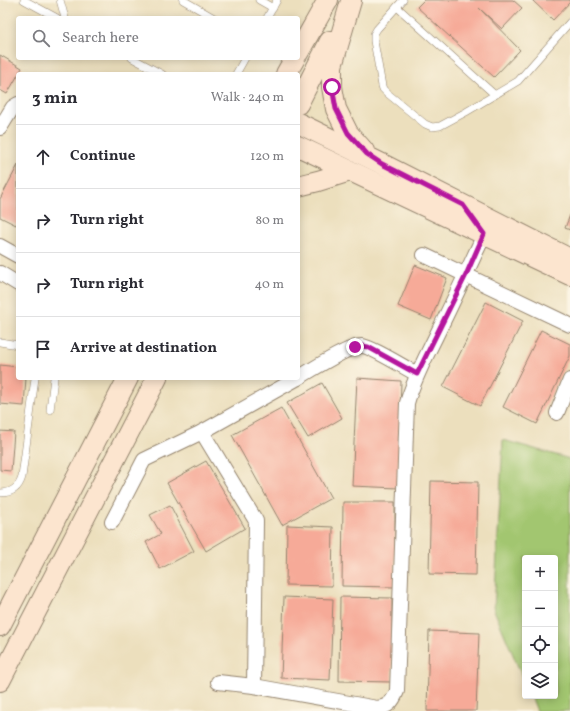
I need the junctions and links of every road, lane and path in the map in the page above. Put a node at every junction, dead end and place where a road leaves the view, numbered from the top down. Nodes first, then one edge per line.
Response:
1 (60, 0) edge
2 (183, 0) edge
3 (259, 0) edge
4 (277, 0) edge
5 (328, 0) edge
6 (403, 0) edge
7 (28, 1) edge
8 (351, 1) edge
9 (396, 7) junction
10 (273, 8) junction
11 (54, 16) edge
12 (64, 16) edge
13 (211, 16) edge
14 (268, 16) edge
15 (570, 22) edge
16 (300, 49) edge
17 (136, 60) edge
18 (244, 60) edge
19 (294, 60) edge
20 (158, 72) edge
21 (237, 72) edge
22 (287, 72) edge
23 (495, 94) junction
24 (300, 100) edge
25 (16, 106) edge
26 (300, 124) edge
27 (0, 128) edge
28 (300, 147) edge
29 (382, 164) junction
30 (350, 171) junction
31 (300, 186) edge
32 (463, 205) junction
33 (475, 230) junction
34 (0, 246) edge
35 (16, 255) edge
36 (424, 255) dead end
37 (570, 259) edge
38 (0, 273) edge
39 (466, 275) junction
40 (570, 275) edge
41 (16, 283) edge
42 (570, 325) edge
43 (0, 342) edge
44 (16, 345) edge
45 (417, 374) junction
46 (300, 377) edge
47 (35, 380) edge
48 (54, 380) edge
49 (127, 380) edge
50 (156, 380) edge
51 (294, 380) edge
52 (570, 380) edge
53 (50, 410) dead end
54 (557, 413) dead end
55 (202, 432) junction
56 (0, 493) edge
57 (112, 522) dead end
58 (0, 626) edge
59 (0, 681) edge
60 (218, 682) dead end
61 (254, 686) junction

1 - 12 lane
2 - 13 lane
3 - 10 lane
4 - 10 lane
5 - 16 main road
6 - 9 lane
7 - 11 lane
8 - 24 main road
8 - 29 main road
9 - 23 lane
9 - 23 lane
10 - 14 lane
15 - 23 lane
17 - 20 lane
18 - 21 lane
19 - 22 main road
25 - 27 street
26 - 29 main road
28 - 30 main road
29 - 32 main road
30 - 31 main road
30 - 33 main road
32 - 33 street
32 - 37 main road
33 - 39 street
33 - 39 street
33 - 40 main road
34 - 35 street
36 - 39 street
38 - 41 street
39 - 42 street
39 - 45 street
43 - 44 lane
45 - 46 street
45 - 61 street
47 - 56 lane
48 - 53 lane
49 - 58 main road
50 - 59 main road
51 - 55 street
52 - 54 street
55 - 57 street
55 - 61 street
60 - 61 street

